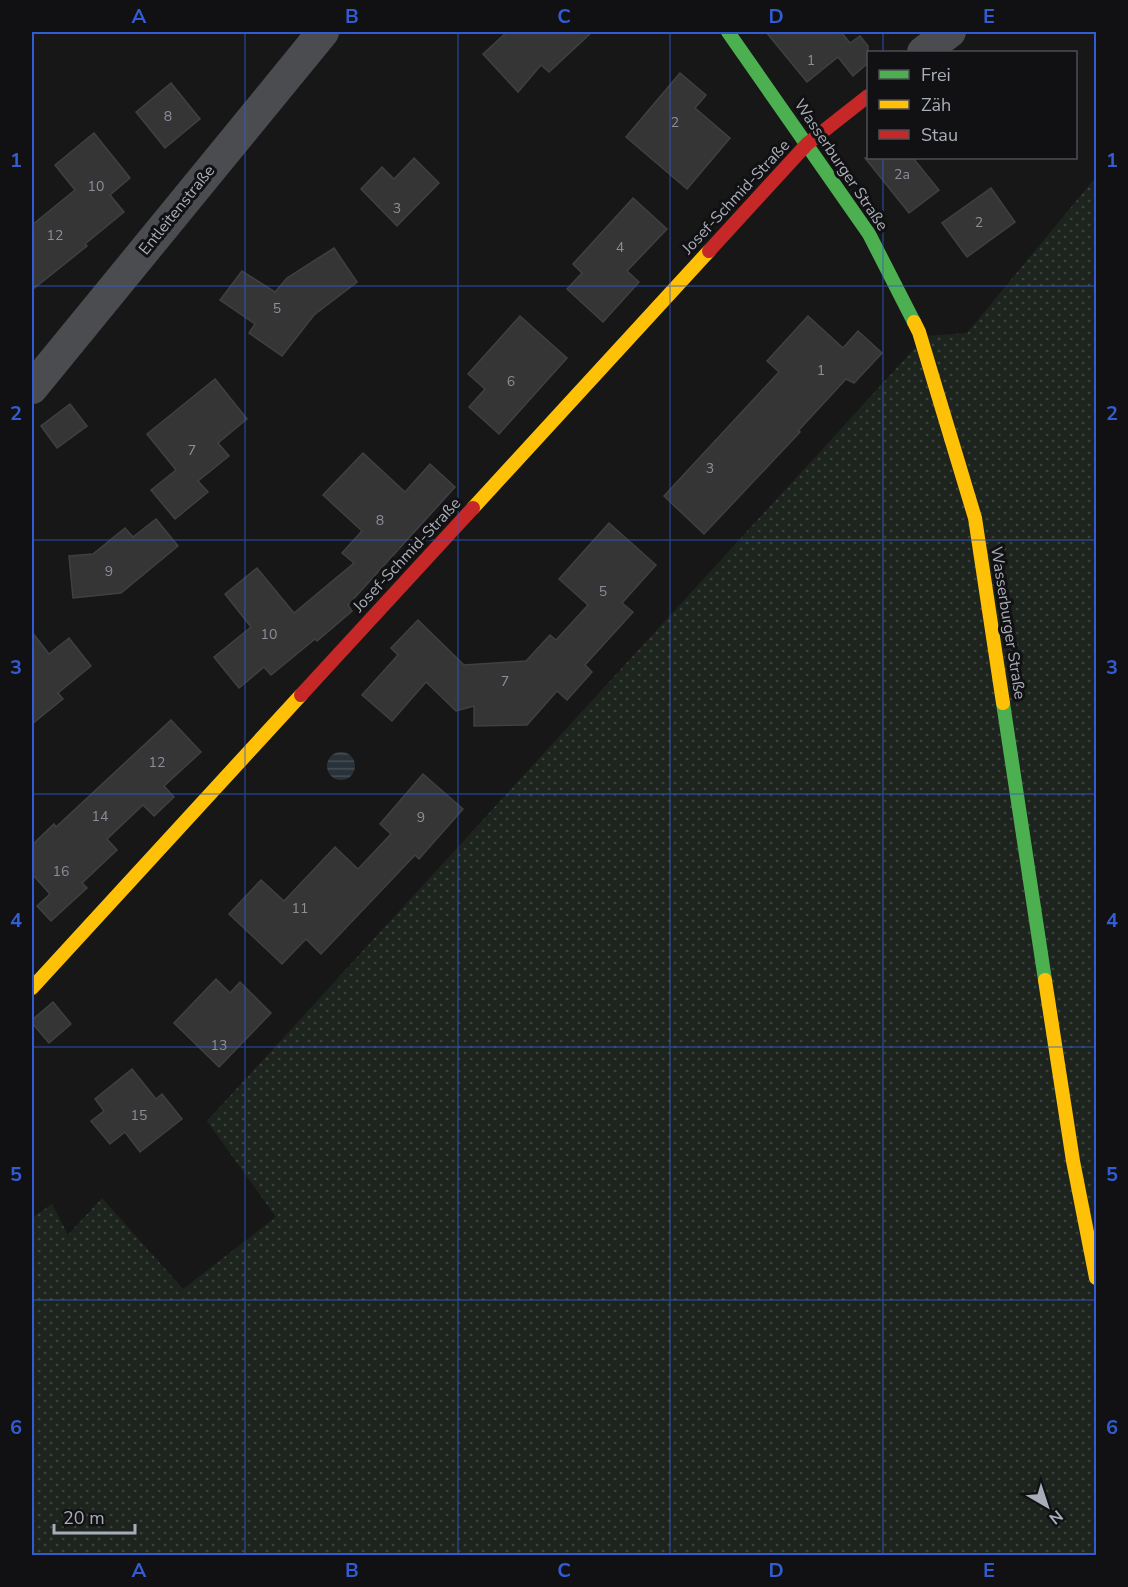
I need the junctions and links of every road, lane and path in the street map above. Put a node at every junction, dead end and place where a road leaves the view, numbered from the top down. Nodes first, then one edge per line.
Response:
1 (323, 32) edge
2 (728, 32) edge
3 (950, 32) edge
4 (924, 51) edge
5 (867, 97) edge
6 (807, 144) junction
7 (32, 388) edge
8 (32, 988) edge
9 (1096, 1278) edge

1 - 7 street, Entleitenstraße
2 - 6 street, Wasserburger Straße
3 - 4 street
5 - 6 street, Josef-Schmid-Straße
6 - 8 street, Josef-Schmid-Straße
6 - 9 street, Wasserburger Straße

